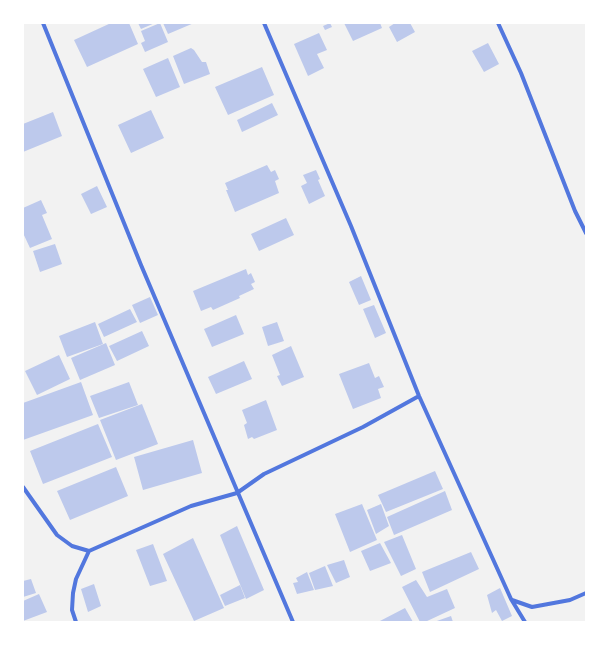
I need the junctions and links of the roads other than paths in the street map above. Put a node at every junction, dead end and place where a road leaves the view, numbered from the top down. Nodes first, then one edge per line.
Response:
1 (43, 23) edge
2 (264, 23) edge
3 (498, 23) edge
4 (586, 233) edge
5 (419, 396) junction
6 (23, 487) edge
7 (237, 493) junction
8 (89, 551) junction
9 (586, 593) edge
10 (511, 599) junction
11 (76, 622) edge
12 (293, 622) edge
13 (525, 622) edge

1 - 7 street
2 - 5 street
3 - 4 street
5 - 7 street
5 - 10 street
6 - 8 street
7 - 8 street
7 - 12 street
8 - 11 street
9 - 10 street
10 - 13 street

